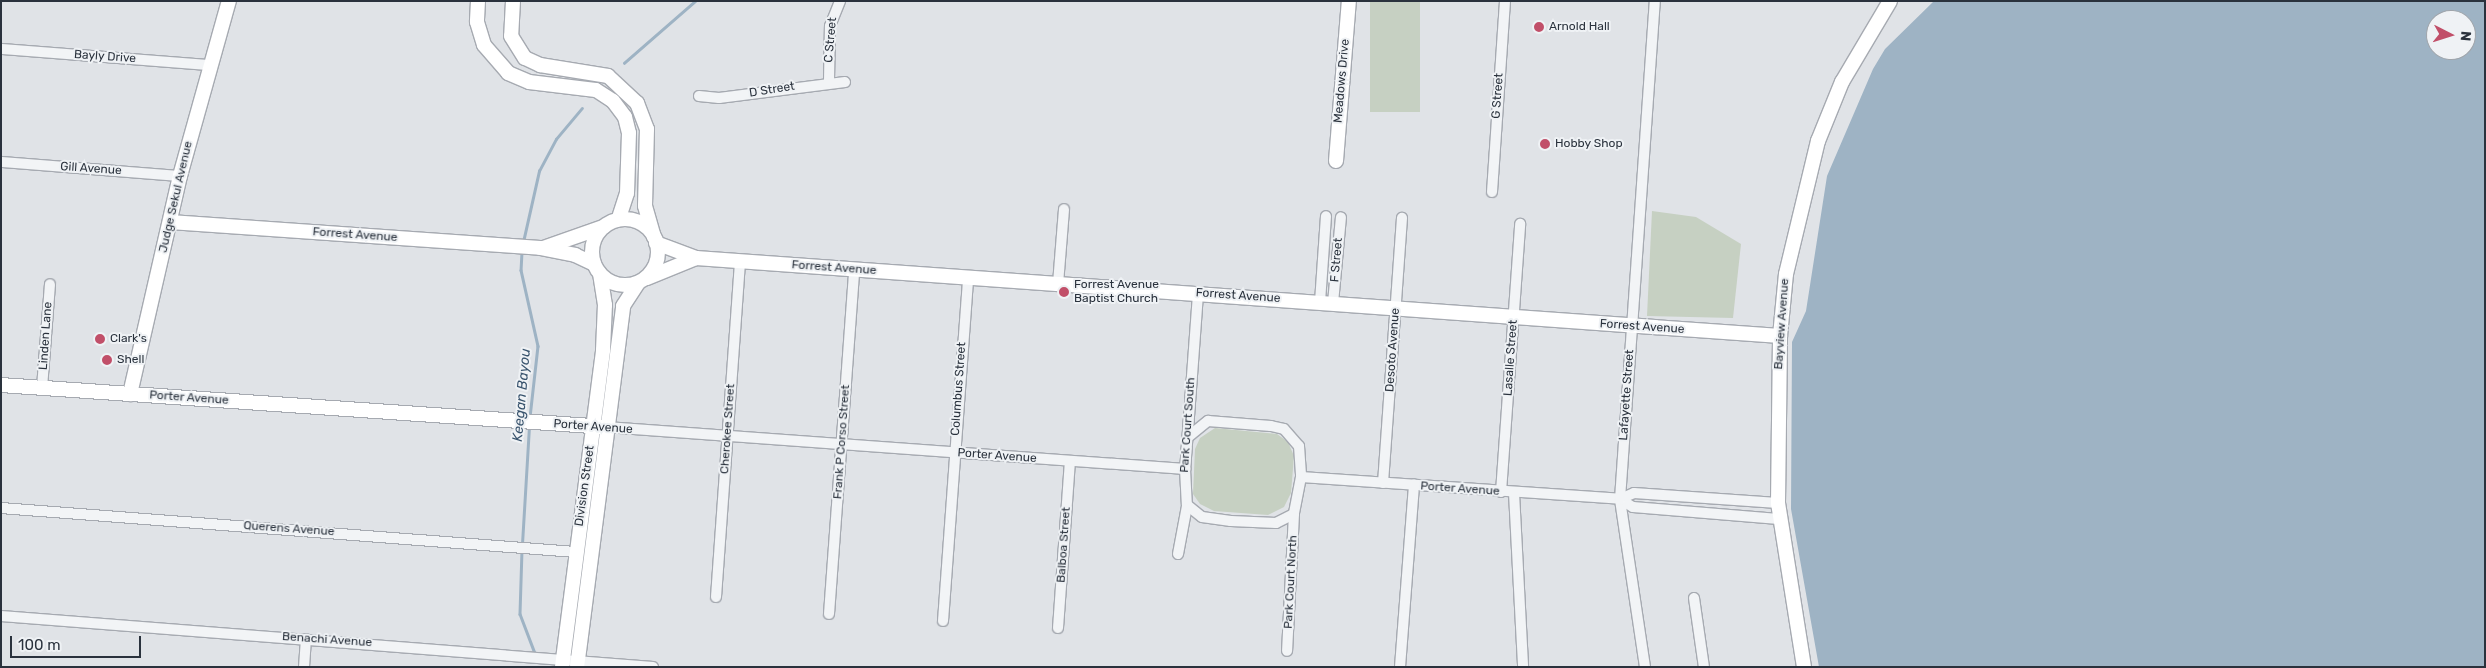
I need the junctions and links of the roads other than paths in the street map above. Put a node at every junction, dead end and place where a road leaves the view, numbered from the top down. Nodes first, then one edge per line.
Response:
1 (229, 1) edge
2 (478, 1) edge
3 (513, 1) edge
4 (840, 1) edge
5 (1349, 1) edge
6 (1505, 1) edge
7 (1655, 1) edge
8 (1890, 1) edge
9 (1, 49) edge
10 (208, 65) junction
11 (829, 81) junction
12 (844, 82) dead end
13 (699, 96) dead end
14 (1336, 161) dead end
15 (1, 162) edge
16 (180, 176) junction
17 (1492, 192) dead end
18 (1064, 209) dead end
19 (1326, 216) dead end
20 (1341, 217) dead end
21 (1402, 218) dead end
22 (618, 220) junction
23 (170, 222) junction
24 (1520, 224) dead end
25 (603, 227) junction
26 (655, 240) junction
27 (534, 248) junction
28 (696, 258) junction
29 (740, 261) junction
30 (597, 270) junction
31 (854, 270) junction
32 (968, 277) junction
33 (642, 280) junction
34 (50, 284) dead end
35 (1058, 284) junction
36 (1198, 294) junction
37 (1326, 303) junction
38 (1396, 307) junction
39 (1514, 317) junction
40 (1632, 327) junction
41 (1780, 336) junction
42 (1, 386) edge
43 (42, 388) junction
44 (130, 394) junction
45 (599, 427) junction
46 (727, 436) junction
47 (1188, 437) junction
48 (841, 445) junction
49 (955, 452) junction
50 (1070, 461) junction
51 (1185, 469) junction
52 (1301, 477) junction
53 (1383, 483) junction
54 (1414, 485) junction
55 (1501, 492) junction
56 (1514, 493) junction
57 (1620, 499) junction
58 (1778, 503) junction
59 (1188, 506) junction
60 (1, 508) edge
61 (1294, 514) junction
62 (1778, 519) junction
63 (576, 552) junction
64 (1178, 554) dead end
65 (716, 597) dead end
66 (1694, 598) dead end
67 (829, 614) dead end
68 (1, 616) edge
69 (943, 621) dead end
70 (1058, 628) dead end
71 (306, 639) junction
72 (1287, 651) dead end
73 (562, 663) edge
74 (578, 663) edge
75 (304, 667) edge
76 (654, 667) edge
77 (1400, 667) edge
78 (1523, 667) edge
79 (1644, 667) edge
80 (1704, 667) edge
81 (1804, 667) edge

1 - 10 street, Judge Sekul Avenue
2 - 22 street
3 - 26 street
4 - 11 street, C Street
5 - 14 street, Meadows Drive
6 - 17 street, G Street
7 - 40 street, Lafayette Street
8 - 41 street, Bayview Avenue
9 - 10 street, Bayly Drive
10 - 16 street, Judge Sekul Avenue
11 - 12 street, D Street
11 - 13 street, D Street
15 - 16 street, Gill Avenue
16 - 23 street, Judge Sekul Avenue
18 - 35 street
19 - 37 street, F Street
20 - 37 street, F Street
21 - 38 street, Desoto Avenue
22 - 25 street
22 - 26 street
23 - 27 street, Forrest Avenue
23 - 44 street, Judge Sekul Avenue
24 - 39 street, Lasalle Street
25 - 27 street, Forrest Avenue
25 - 30 street
26 - 28 street, Forrest Avenue
26 - 33 street
27 - 30 street, Forrest Avenue
28 - 29 street, Forrest Avenue
28 - 33 street, Forrest Avenue
29 - 31 street, Forrest Avenue
29 - 46 street, Cherokee Street
30 - 33 street
30 - 45 street, Division Street
31 - 32 street, Forrest Avenue
31 - 48 street, Frank P Corso Street
32 - 35 street, Forrest Avenue
32 - 49 street, Columbus Street
33 - 45 street, Division Street
34 - 43 street, Linden Lane
35 - 36 street, Forrest Avenue
36 - 37 street, Forrest Avenue
36 - 47 street, Park Court South
37 - 38 street, Forrest Avenue
38 - 39 street, Forrest Avenue
38 - 53 street, Desoto Avenue
39 - 40 street, Forrest Avenue
39 - 55 street, Lasalle Street
40 - 41 street, Forrest Avenue
40 - 57 street, Lafayette Street
41 - 58 street, Bayview Avenue
42 - 43 street, Porter Avenue
43 - 44 street, Porter Avenue
44 - 45 street, Porter Avenue
45 - 46 street, Porter Avenue
45 - 63 street, Division Street
45 - 74 street, Division Street
46 - 48 street, Porter Avenue
46 - 65 street, Cherokee Street
47 - 51 street, Park Court South
47 - 52 street, Park Court North
48 - 49 street, Porter Avenue
48 - 67 street, Frank P Corso Street
49 - 50 street, Porter Avenue
49 - 69 street, Columbus Street
50 - 51 street, Porter Avenue
50 - 70 street, Balboa Street
51 - 59 street, Park Court South
52 - 53 street, Porter Avenue
52 - 61 street, Park Court North
53 - 54 street, Porter Avenue
54 - 55 street, Porter Avenue
54 - 77 street
55 - 56 street, Porter Avenue
56 - 57 street, Porter Avenue
56 - 78 street
57 - 58 street, Porter Avenue
57 - 62 street, Porter Avenue
57 - 79 street, Lafayette Street
58 - 62 street, Bayview Avenue
59 - 61 street, Park Court North
59 - 64 street, Park Court South
60 - 63 street, Querens Avenue
61 - 72 street, Park Court North
62 - 81 street, Bayview Avenue
63 - 73 street, Division Street
66 - 80 street
68 - 71 street, Benachi Avenue
71 - 73 street, Benachi Avenue
71 - 75 street
73 - 74 street, Benachi Avenue
74 - 76 street, Benachi Avenue

